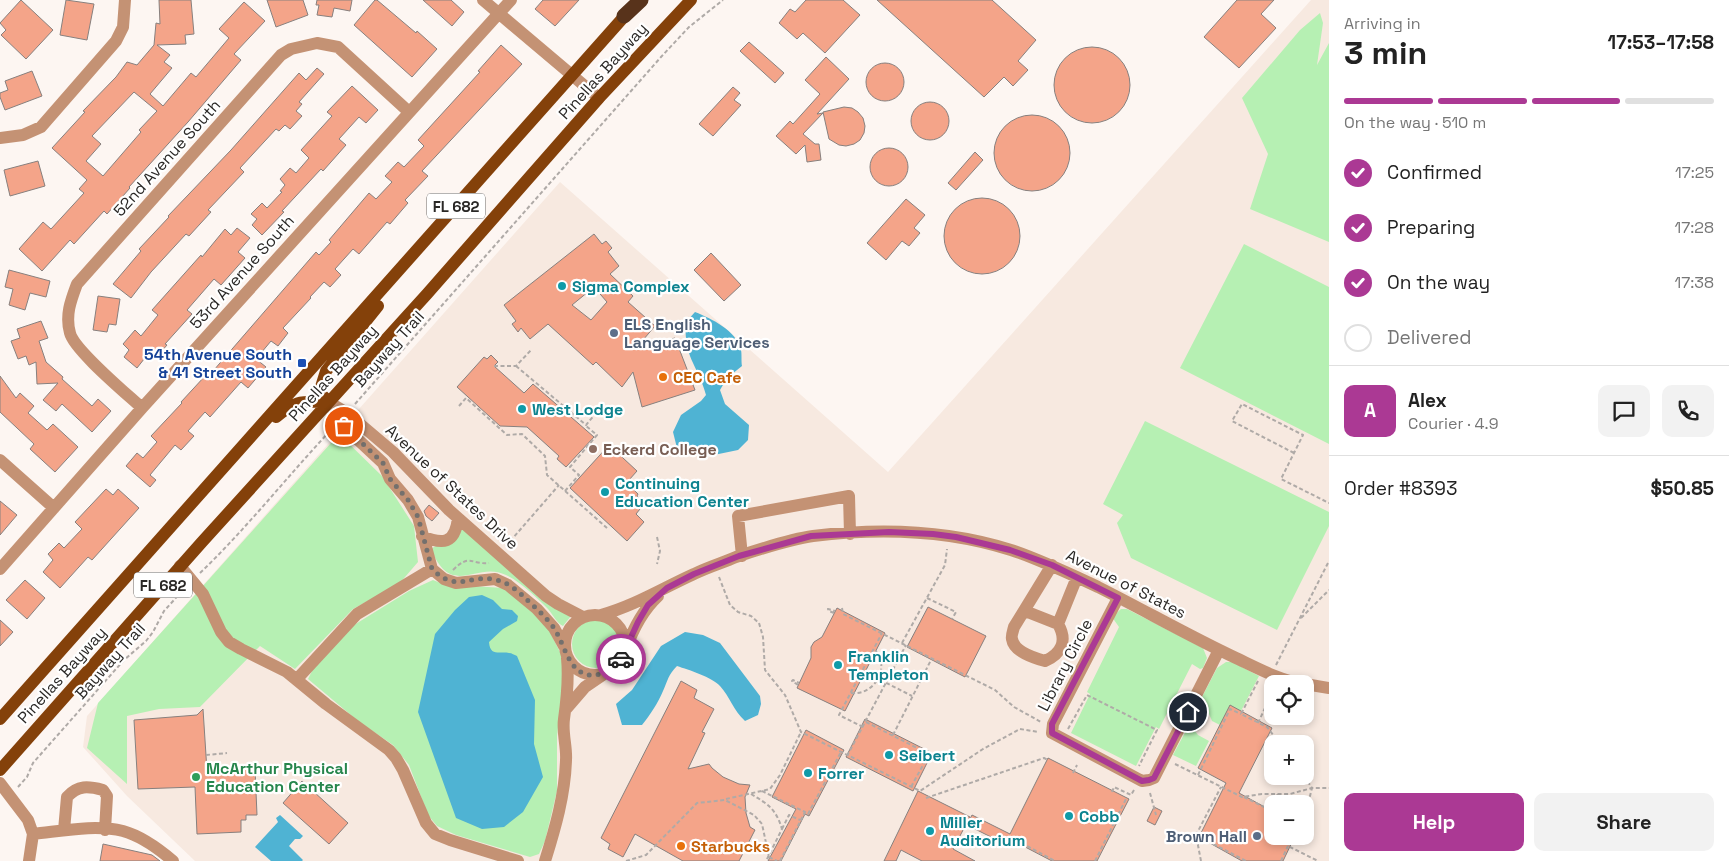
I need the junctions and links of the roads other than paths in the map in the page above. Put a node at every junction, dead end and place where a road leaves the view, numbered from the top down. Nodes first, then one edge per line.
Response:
1 (125, 0) edge
2 (483, 0) edge
3 (511, 0) edge
4 (639, 0) edge
5 (691, 0) edge
6 (499, 14) junction
7 (624, 16) joint
8 (571, 76) junction
9 (599, 98) junction
10 (409, 112) junction
11 (0, 138) edge
12 (404, 264) junction
13 (328, 402) junction
14 (142, 408) junction
15 (343, 417) junction
16 (252, 436) junction
17 (0, 460) edge
18 (54, 508) junction
19 (458, 518) junction
20 (850, 534) junction
21 (422, 536) junction
22 (742, 556) junction
23 (1052, 565) junction
24 (180, 566) junction
25 (0, 569) edge
26 (432, 569) junction
27 (1077, 577) junction
28 (667, 588) junction
29 (1118, 598) junction
30 (1025, 611) junction
31 (601, 615) junction
32 (583, 616) junction
33 (1058, 624) junction
34 (1218, 650) junction
35 (566, 652) junction
36 (624, 654) junction
37 (608, 672) junction
38 (1271, 675) edge
39 (297, 679) junction
40 (1314, 686) edge
41 (1329, 688) edge
42 (566, 709) junction
43 (0, 719) edge
44 (0, 770) edge
45 (0, 783) edge
46 (64, 830) junction
47 (105, 830) junction
48 (33, 834) junction
49 (29, 861) edge
50 (173, 861) edge
51 (518, 861) edge
52 (545, 861) edge

1 - 11 street
2 - 6 street
3 - 6 street, 53rd Avenue South
4 - 7 highway
5 - 9 main road, Pinellas Bayway / FL 682
6 - 8 street
6 - 10 street, 53rd Avenue South
7 - 8 main road, Pinellas Bayway / FL 682
8 - 9 street
8 - 12 main road, Pinellas Bayway / FL 682
9 - 13 main road, Pinellas Bayway / FL 682
10 - 14 street, 53rd Avenue South
10 - 14 street, 52nd Avenue South
12 - 13 main road
12 - 16 main road, Pinellas Bayway / FL 682
13 - 15 street, Avenue of States Drive
13 - 16 main road
13 - 24 main road, Pinellas Bayway / FL 682
14 - 18 street, 53rd Avenue South
15 - 19 street, Avenue of States Drive
15 - 21 street, Avenue of States Drive
16 - 43 main road, Pinellas Bayway / FL 682
17 - 18 street
18 - 25 street, 53rd Avenue South
19 - 21 street
19 - 32 street, Avenue of States Drive
20 - 22 street, Avenue of States
20 - 22 street
20 - 23 street, Avenue of States
21 - 26 street, Avenue of States Drive
22 - 28 street, Avenue of States
23 - 27 street, Avenue of States
23 - 30 street
24 - 39 street
24 - 44 main road, Pinellas Bayway / FL 682
26 - 35 street
26 - 39 street
27 - 29 street, Avenue of States
27 - 33 street
28 - 31 street, Avenue of States
28 - 36 street, Avenue of States
29 - 34 street, Avenue of States
29 - 34 street, Library Circle
30 - 33 street
30 - 33 street
31 - 32 street
31 - 36 street
32 - 35 street
34 - 38 street, Avenue of States
35 - 37 street
35 - 42 street
36 - 37 street
37 - 42 street
39 - 51 street
40 - 41 street, Avenue of States
42 - 52 street
45 - 48 street
46 - 47 street
46 - 47 street
46 - 48 street
47 - 50 street
48 - 49 street

